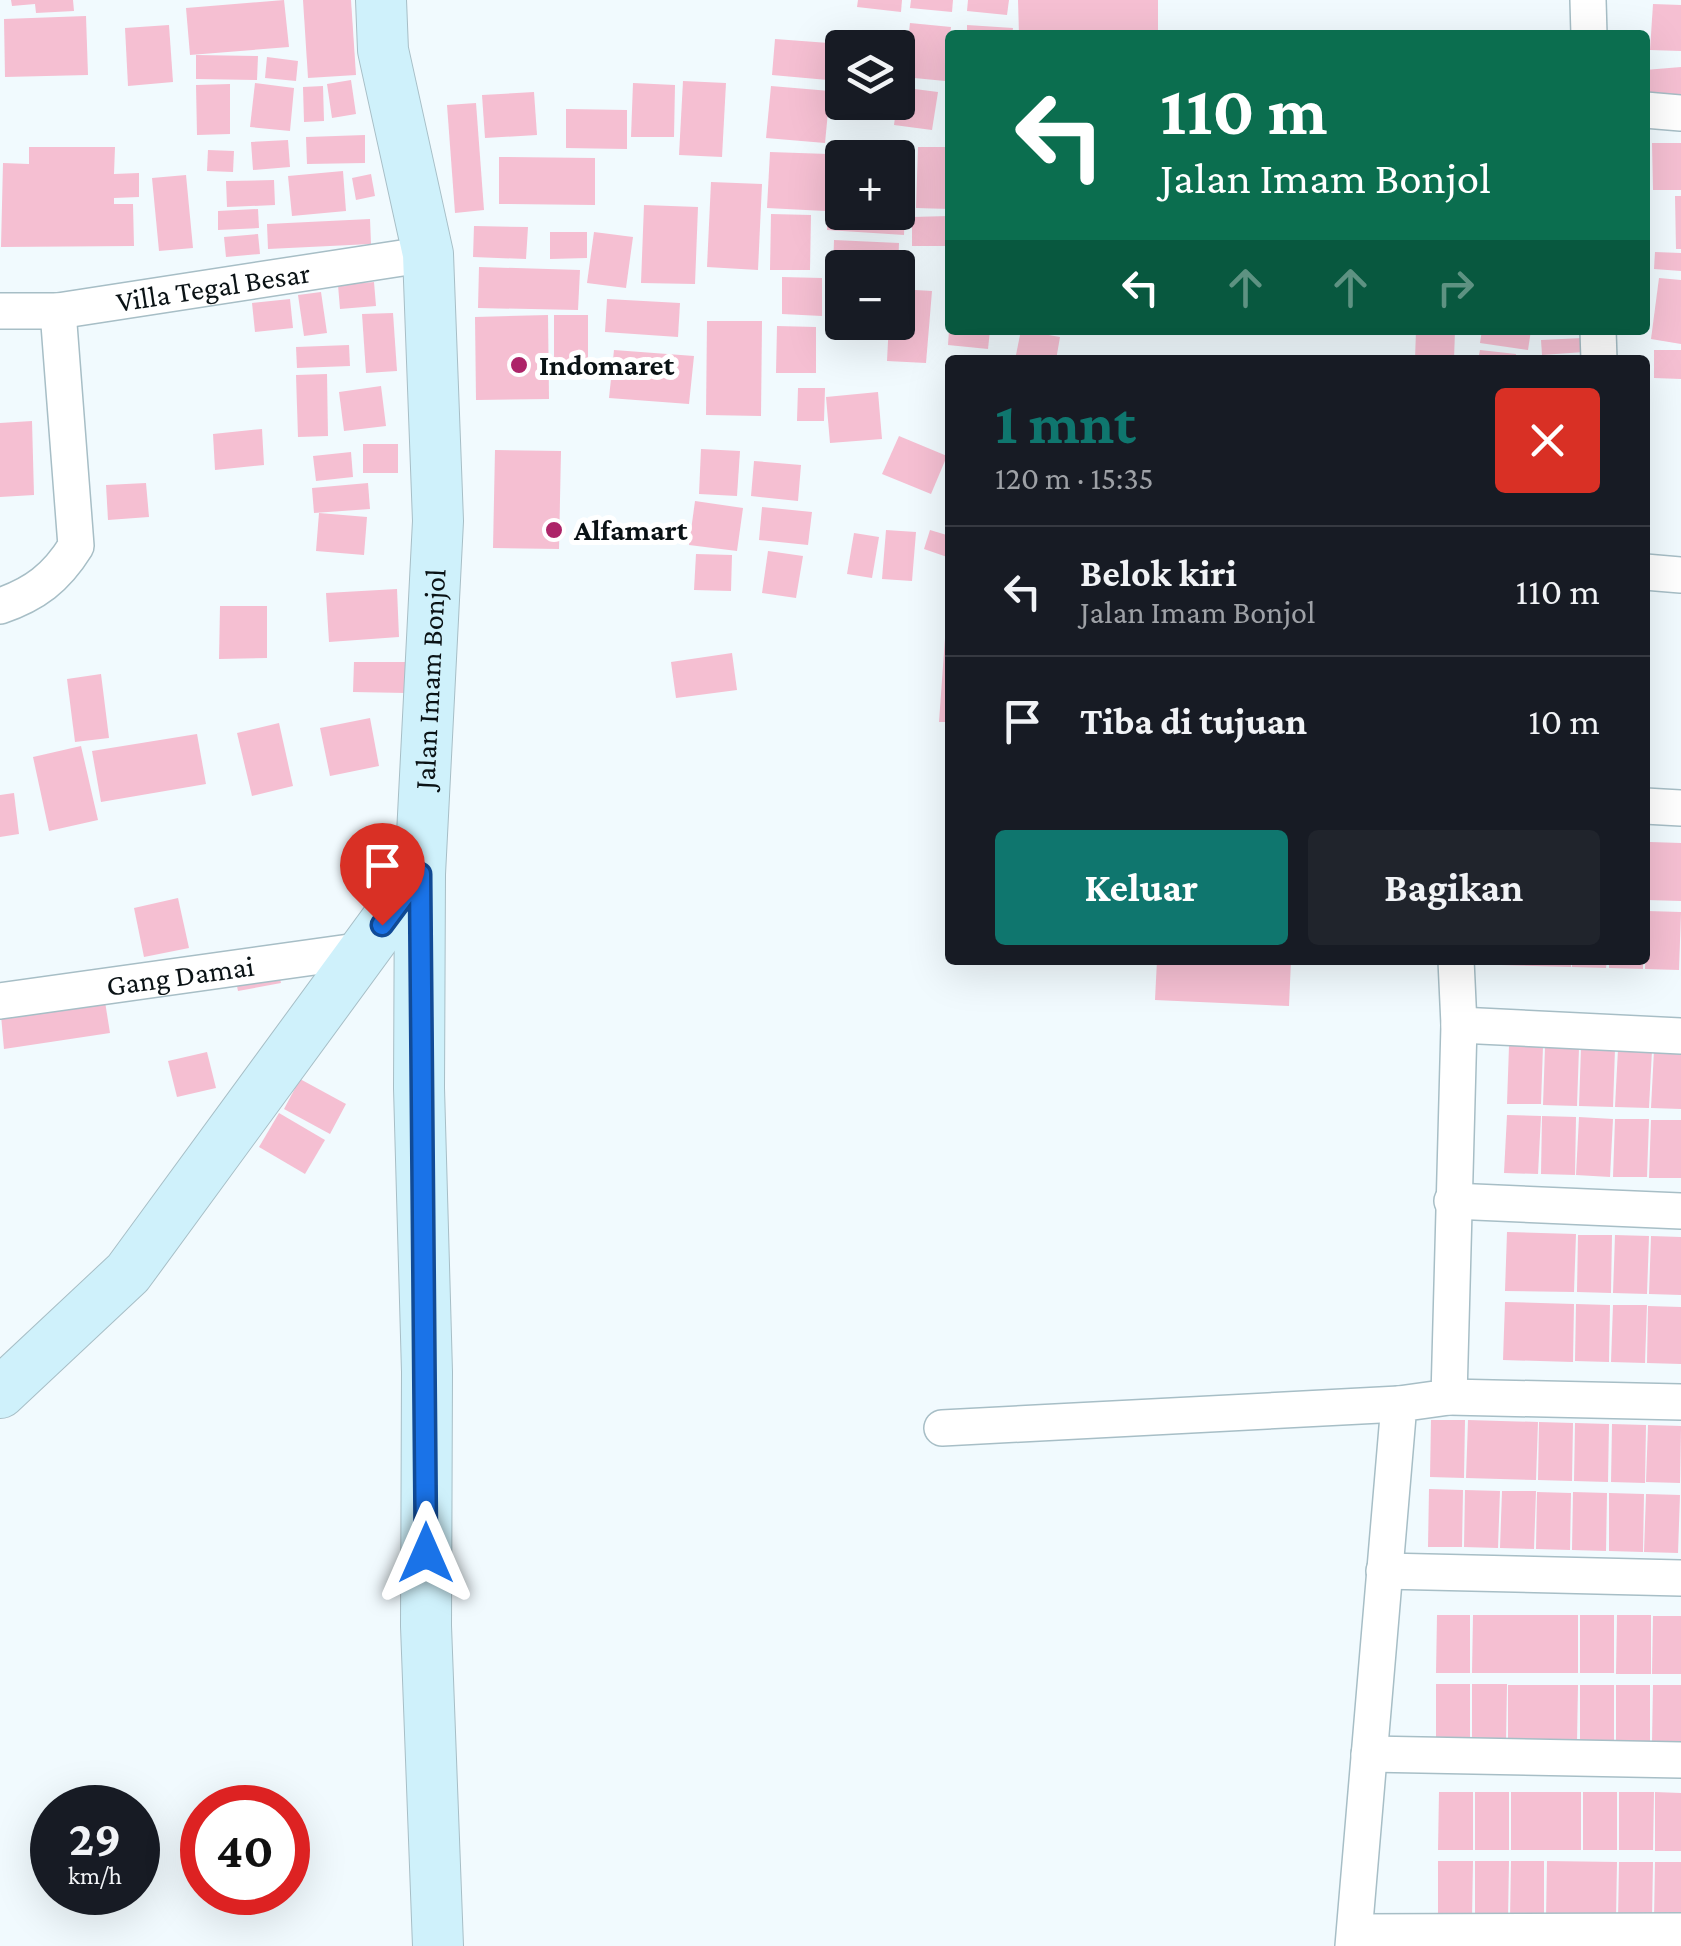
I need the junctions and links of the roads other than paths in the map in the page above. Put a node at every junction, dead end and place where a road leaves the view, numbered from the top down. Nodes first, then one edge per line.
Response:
1 (382, 0) edge
2 (1588, 0) edge
3 (1589, 30) edge
4 (1650, 110) edge
5 (1681, 113) edge
6 (428, 254) junction
7 (58, 311) junction
8 (0, 312) edge
9 (1650, 572) edge
10 (1681, 575) edge
11 (0, 606) edge
12 (1650, 806) edge
13 (1681, 808) edge
14 (420, 874) junction
15 (364, 950) junction
16 (1456, 965) edge
17 (0, 1000) edge
18 (1459, 1025) junction
19 (1681, 1036) edge
20 (1452, 1200) junction
21 (1681, 1212) edge
22 (0, 1393) edge
23 (1450, 1397) junction
24 (1681, 1402) edge
25 (1398, 1404) junction
26 (942, 1428) dead end
27 (1384, 1571) junction
28 (1681, 1578) edge
29 (1369, 1754) junction
30 (1681, 1760) edge
31 (1681, 1931) edge
32 (1354, 1939) edge
33 (438, 1946) edge

1 - 6 street, Jalan Imam Bonjol
2 - 3 street
4 - 5 street
6 - 7 street, Villa Tegal Besar
6 - 14 street, Jalan Imam Bonjol
7 - 8 street, Villa Tegal Besar
7 - 11 street
9 - 10 street
12 - 13 street
14 - 15 street
14 - 33 street, Jalan Imam Bonjol
15 - 17 street, Gang Damai
15 - 22 street
16 - 18 street
18 - 19 street
18 - 20 street
20 - 21 street
20 - 23 street
23 - 24 street
23 - 25 street
25 - 26 street
25 - 27 street
27 - 28 street
27 - 29 street
29 - 30 street
29 - 32 street
31 - 32 street

